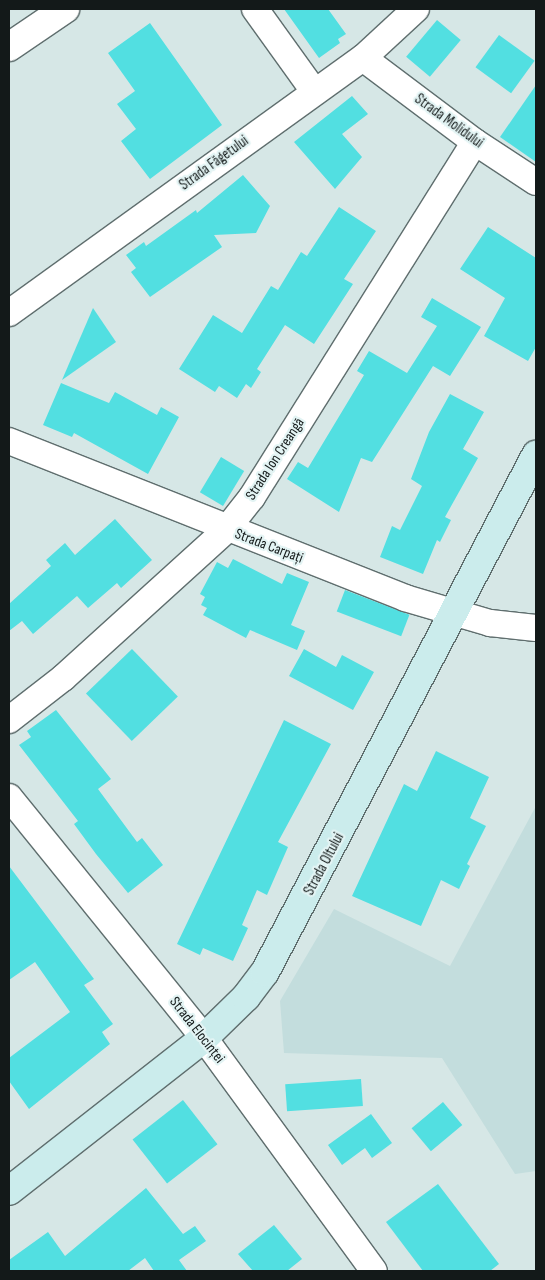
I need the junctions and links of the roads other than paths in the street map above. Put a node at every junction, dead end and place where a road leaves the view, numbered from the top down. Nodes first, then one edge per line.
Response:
1 (65, 9) edge
2 (255, 9) edge
3 (416, 9) edge
4 (9, 47) edge
5 (364, 58) junction
6 (314, 91) junction
7 (475, 142) junction
8 (536, 182) edge
9 (9, 313) edge
10 (9, 441) edge
11 (536, 455) edge
12 (226, 530) junction
13 (455, 615) junction
14 (536, 628) edge
15 (9, 720) edge
16 (9, 797) edge
17 (204, 1038) junction
18 (9, 1191) edge
19 (374, 1271) edge

1 - 4 street
2 - 6 street
3 - 5 street, Strada Făgetului
5 - 6 street, Strada Făgetului
5 - 7 street, Strada Molidului
6 - 9 street, Strada Făgetului
7 - 8 street, Strada Molidului
7 - 12 street, Strada Ion Creangă
10 - 12 street, Strada Carpați
11 - 13 main road, Strada Oltului
12 - 13 street, Strada Carpați
12 - 15 street, Strada Ion Creangă
13 - 14 street, Strada Carpați
13 - 17 main road, Strada Oltului
16 - 17 street, Strada Elocinței
17 - 18 main road, Strada Oltului
17 - 19 street, Strada Elocinței

